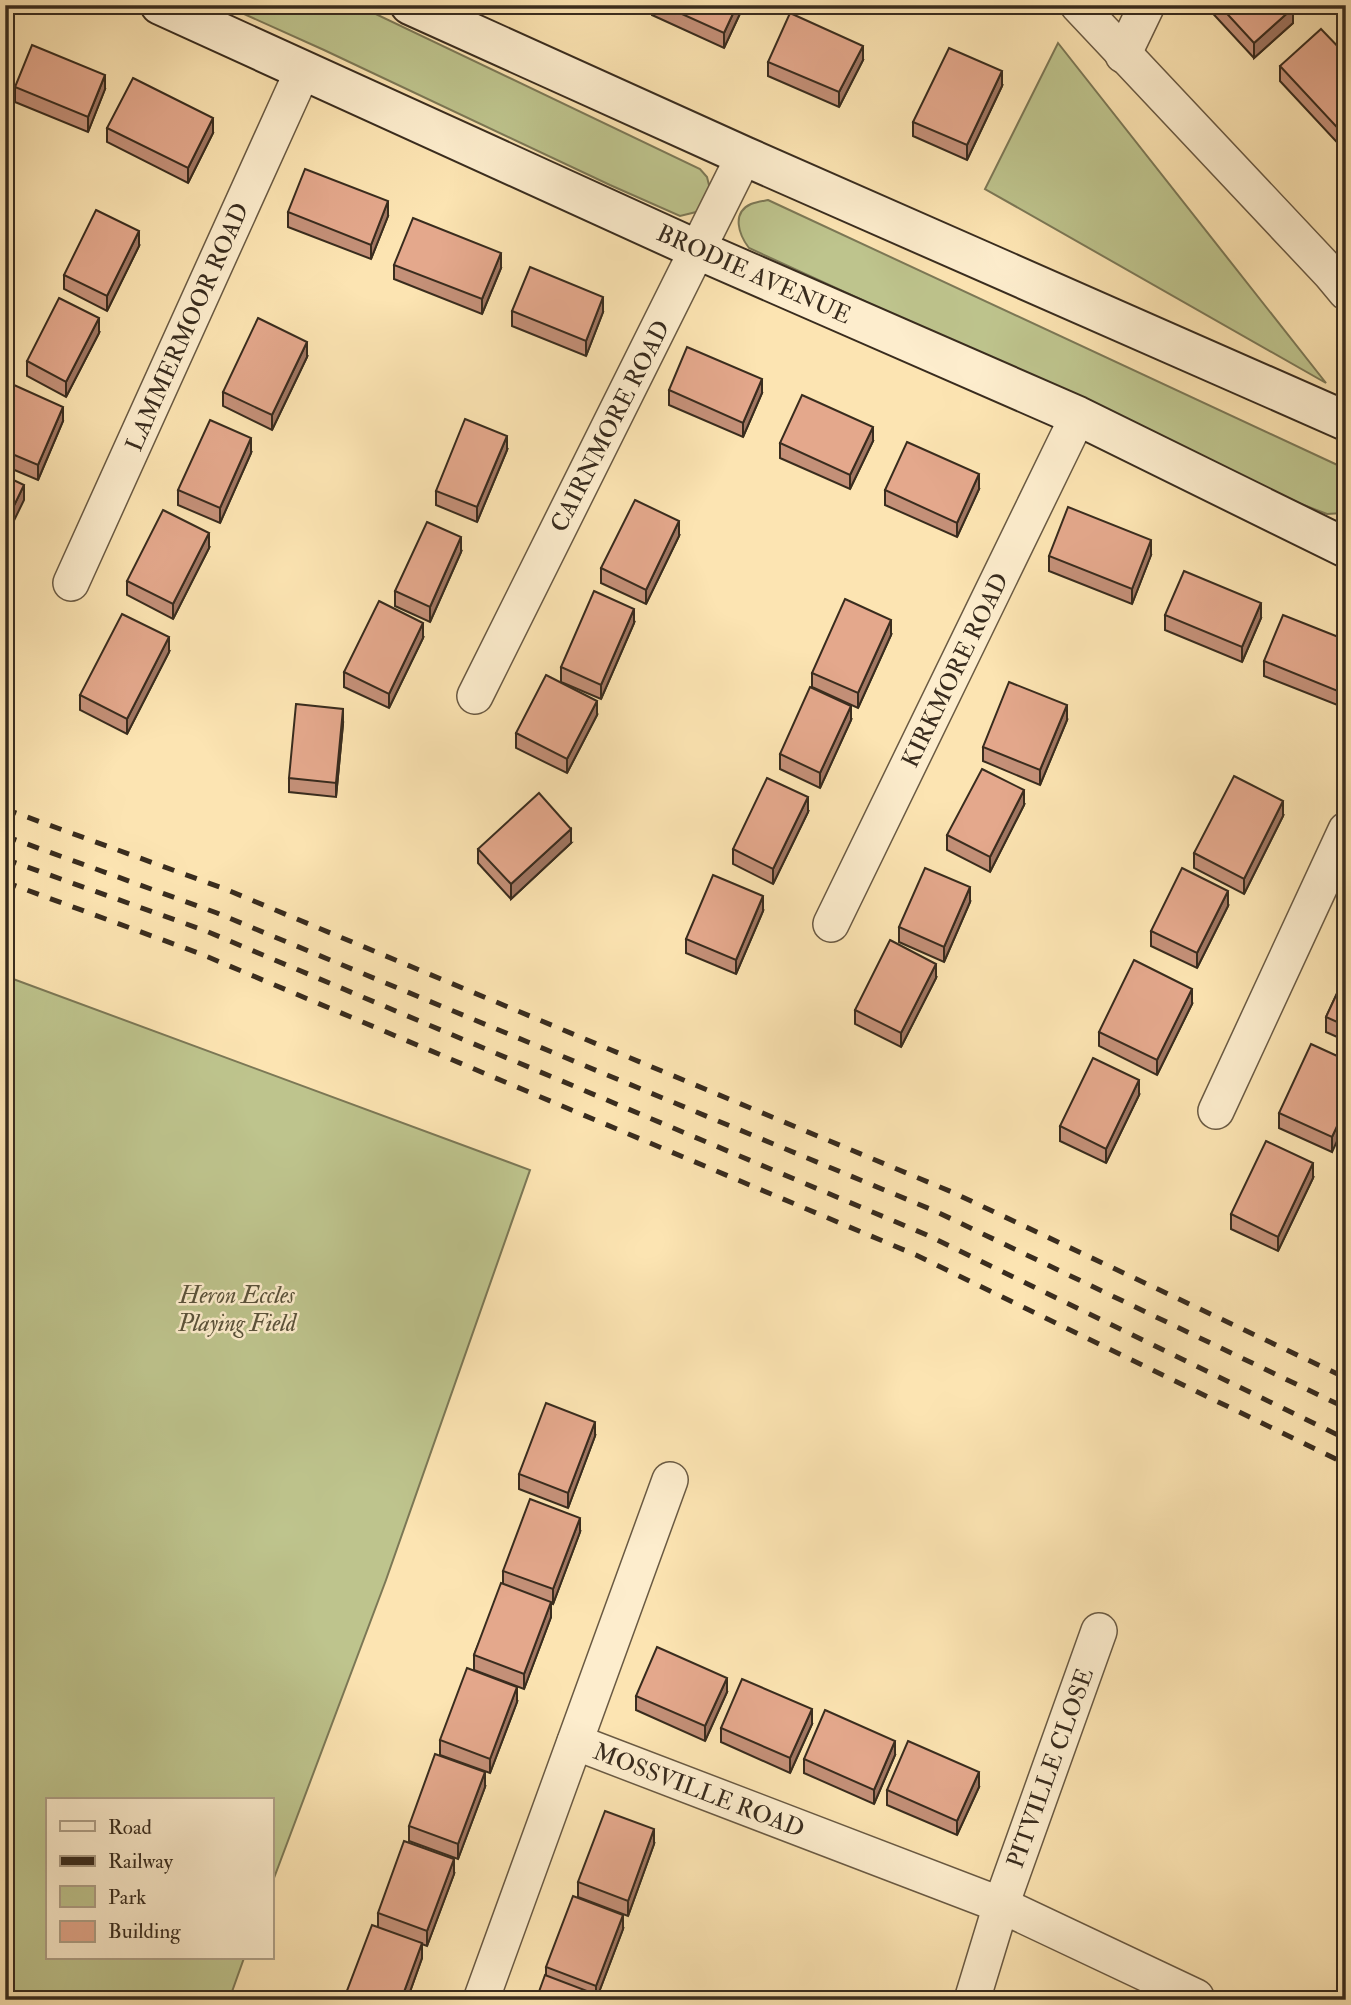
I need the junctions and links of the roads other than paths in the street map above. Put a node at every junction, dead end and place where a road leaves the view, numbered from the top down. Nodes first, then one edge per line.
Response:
1 (160, 5) edge
2 (410, 5) edge
3 (1078, 5) edge
4 (1147, 5) edge
5 (1123, 55) junction
6 (303, 70) junction
7 (744, 156) junction
8 (698, 250) junction
9 (1346, 292) edge
10 (1079, 416) junction
11 (1346, 421) edge
12 (1346, 548) edge
13 (71, 583) dead end
14 (475, 696) dead end
15 (1346, 830) edge
16 (831, 924) dead end
17 (1216, 1111) dead end
18 (670, 1479) dead end
19 (1099, 1631) dead end
20 (575, 1742) junction
21 (1001, 1905) junction
22 (1192, 1999) edge
23 (481, 2000) edge
24 (972, 2000) edge

1 - 6 street, BRODIE AVENUE
2 - 7 street
3 - 5 street
4 - 5 street
5 - 9 street
6 - 8 street, BRODIE AVENUE
6 - 13 street, LAMMERMOOR ROAD
7 - 8 street, CAIRNMORE ROAD
7 - 11 street
8 - 10 street, BRODIE AVENUE
8 - 14 street, CAIRNMORE ROAD
10 - 12 street, BRODIE AVENUE
10 - 16 street, KIRKMORE ROAD
15 - 17 street
18 - 20 street
19 - 21 street, PITVILLE CLOSE
20 - 21 street, MOSSVILLE ROAD
20 - 23 street, MOSSVILLE ROAD
21 - 22 street, MOSSVILLE ROAD
21 - 24 street, PITVILLE CLOSE

